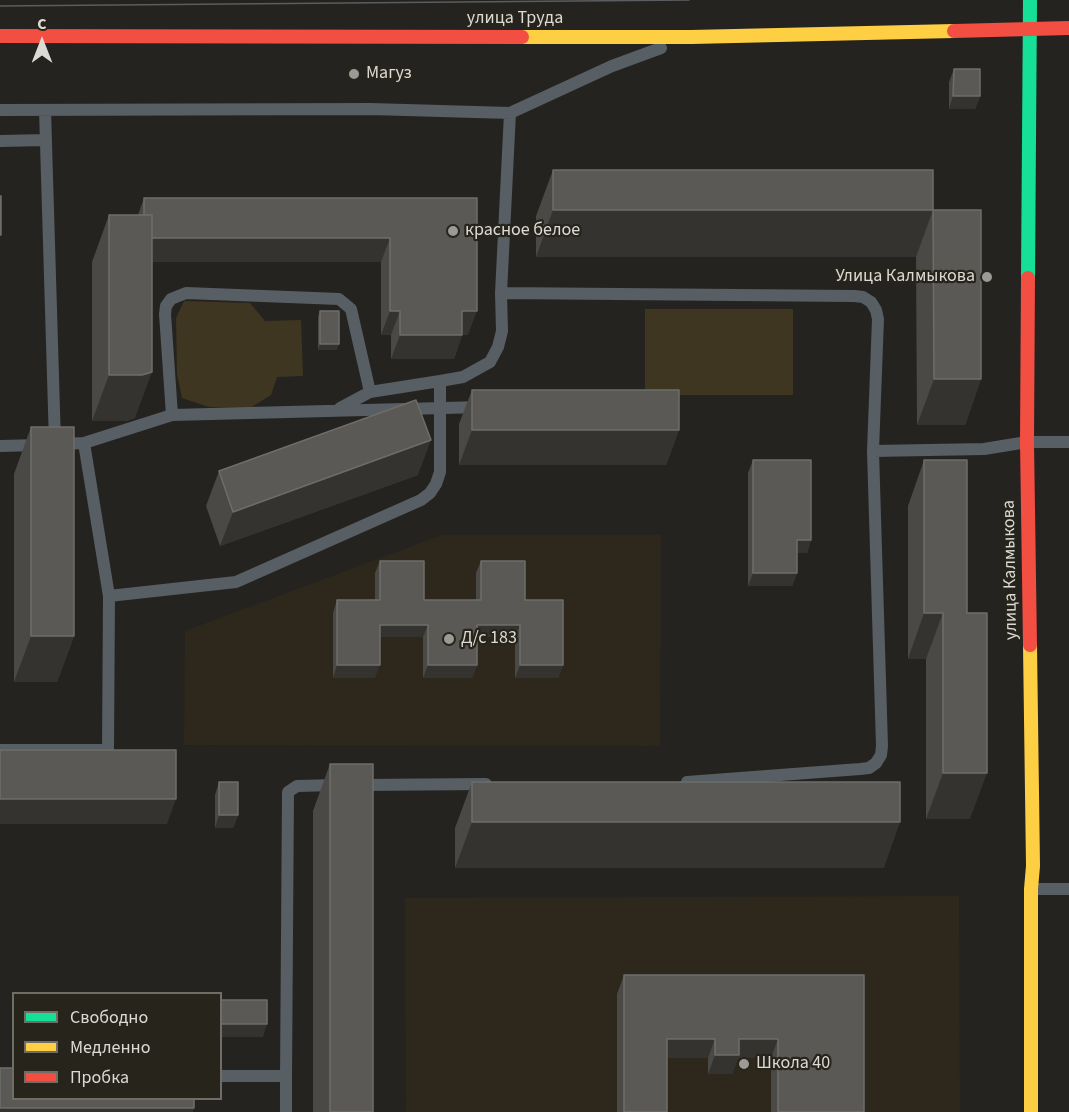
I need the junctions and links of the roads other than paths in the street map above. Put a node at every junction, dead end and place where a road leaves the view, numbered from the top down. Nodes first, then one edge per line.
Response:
1 (1030, 0) edge
2 (1030, 28) junction
3 (1069, 28) edge
4 (0, 36) edge
5 (691, 37) junction
6 (0, 110) edge
7 (45, 110) junction
8 (510, 113) junction
9 (46, 140) junction
10 (0, 141) edge
11 (501, 292) junction
12 (440, 381) junction
13 (370, 392) junction
14 (441, 406) junction
15 (497, 406) edge
16 (337, 410) junction
17 (172, 415) junction
18 (1027, 442) junction
19 (1069, 442) edge
20 (84, 443) junction
21 (55, 444) junction
22 (0, 446) edge
23 (873, 451) junction
24 (109, 596) junction
25 (0, 750) edge
26 (672, 782) edge
27 (493, 784) edge
28 (1031, 889) junction
29 (1069, 889) edge
30 (222, 1076) edge
31 (286, 1076) junction
32 (286, 1112) edge
33 (1031, 1112) edge

1 - 2 main road
2 - 3 main road, улица Труда
2 - 5 main road, улица Труда
2 - 18 main road, улица Калмыкова
4 - 5 main road, улица Труда
5 - 8 lane
6 - 7 lane
7 - 8 lane
7 - 9 lane
8 - 11 lane
9 - 10 lane
9 - 21 lane
11 - 12 lane
11 - 23 lane
12 - 13 lane
12 - 14 lane
13 - 16 lane
13 - 17 lane
14 - 15 lane
14 - 16 lane
14 - 24 lane
16 - 17 lane
17 - 20 lane
18 - 19 lane
18 - 23 lane
18 - 28 main road, улица Калмыкова
20 - 21 lane
20 - 24 lane
21 - 22 lane
23 - 26 lane
24 - 25 lane
27 - 31 lane
28 - 29 lane
28 - 33 main road, улица Калмыкова
30 - 31 lane
31 - 32 lane

